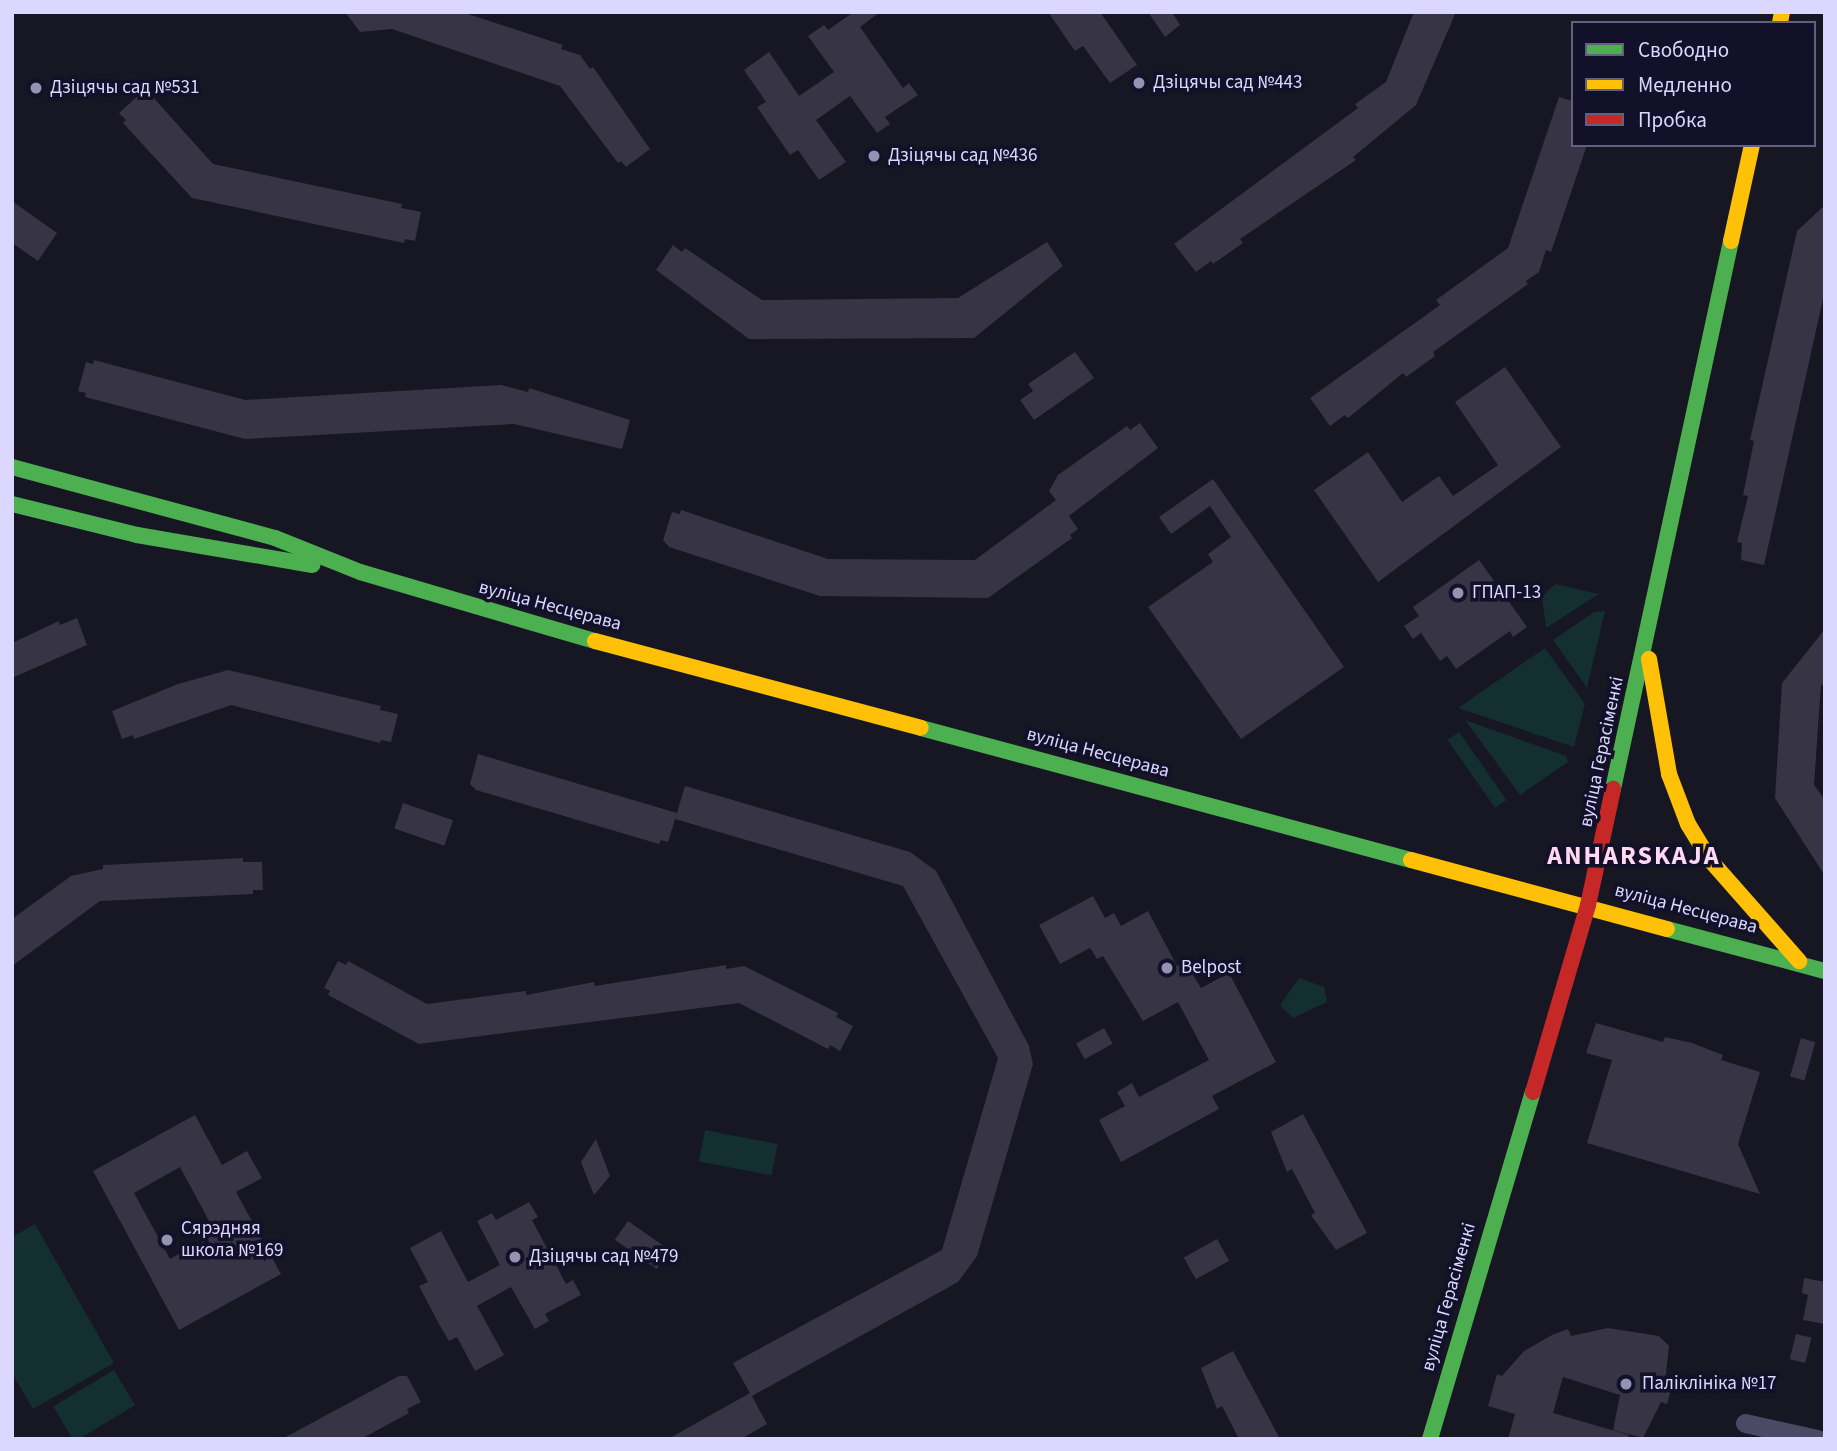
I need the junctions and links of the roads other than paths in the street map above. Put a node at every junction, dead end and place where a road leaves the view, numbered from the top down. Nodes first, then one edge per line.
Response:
1 (1752, 147) edge
2 (12, 467) edge
3 (152, 502) junction
4 (12, 504) edge
5 (137, 535) junction
6 (360, 572) junction
7 (1646, 642) junction
8 (1588, 905) junction
9 (1799, 961) junction
10 (1825, 971) edge
11 (1745, 1423) dead end
12 (1430, 1439) edge
13 (1817, 1439) edge

1 - 7 main road, вуліца Герасіменкі
2 - 3 main road
3 - 5 main road
3 - 6 main road
4 - 5 main road
5 - 6 main road
6 - 8 main road, вуліца Несцерава
7 - 8 main road, вуліца Герасіменкі
7 - 9 main road
8 - 9 main road, вуліца Несцерава
8 - 12 main road, вуліца Герасіменкі
9 - 10 main road, вуліца Несцерава
11 - 13 street

